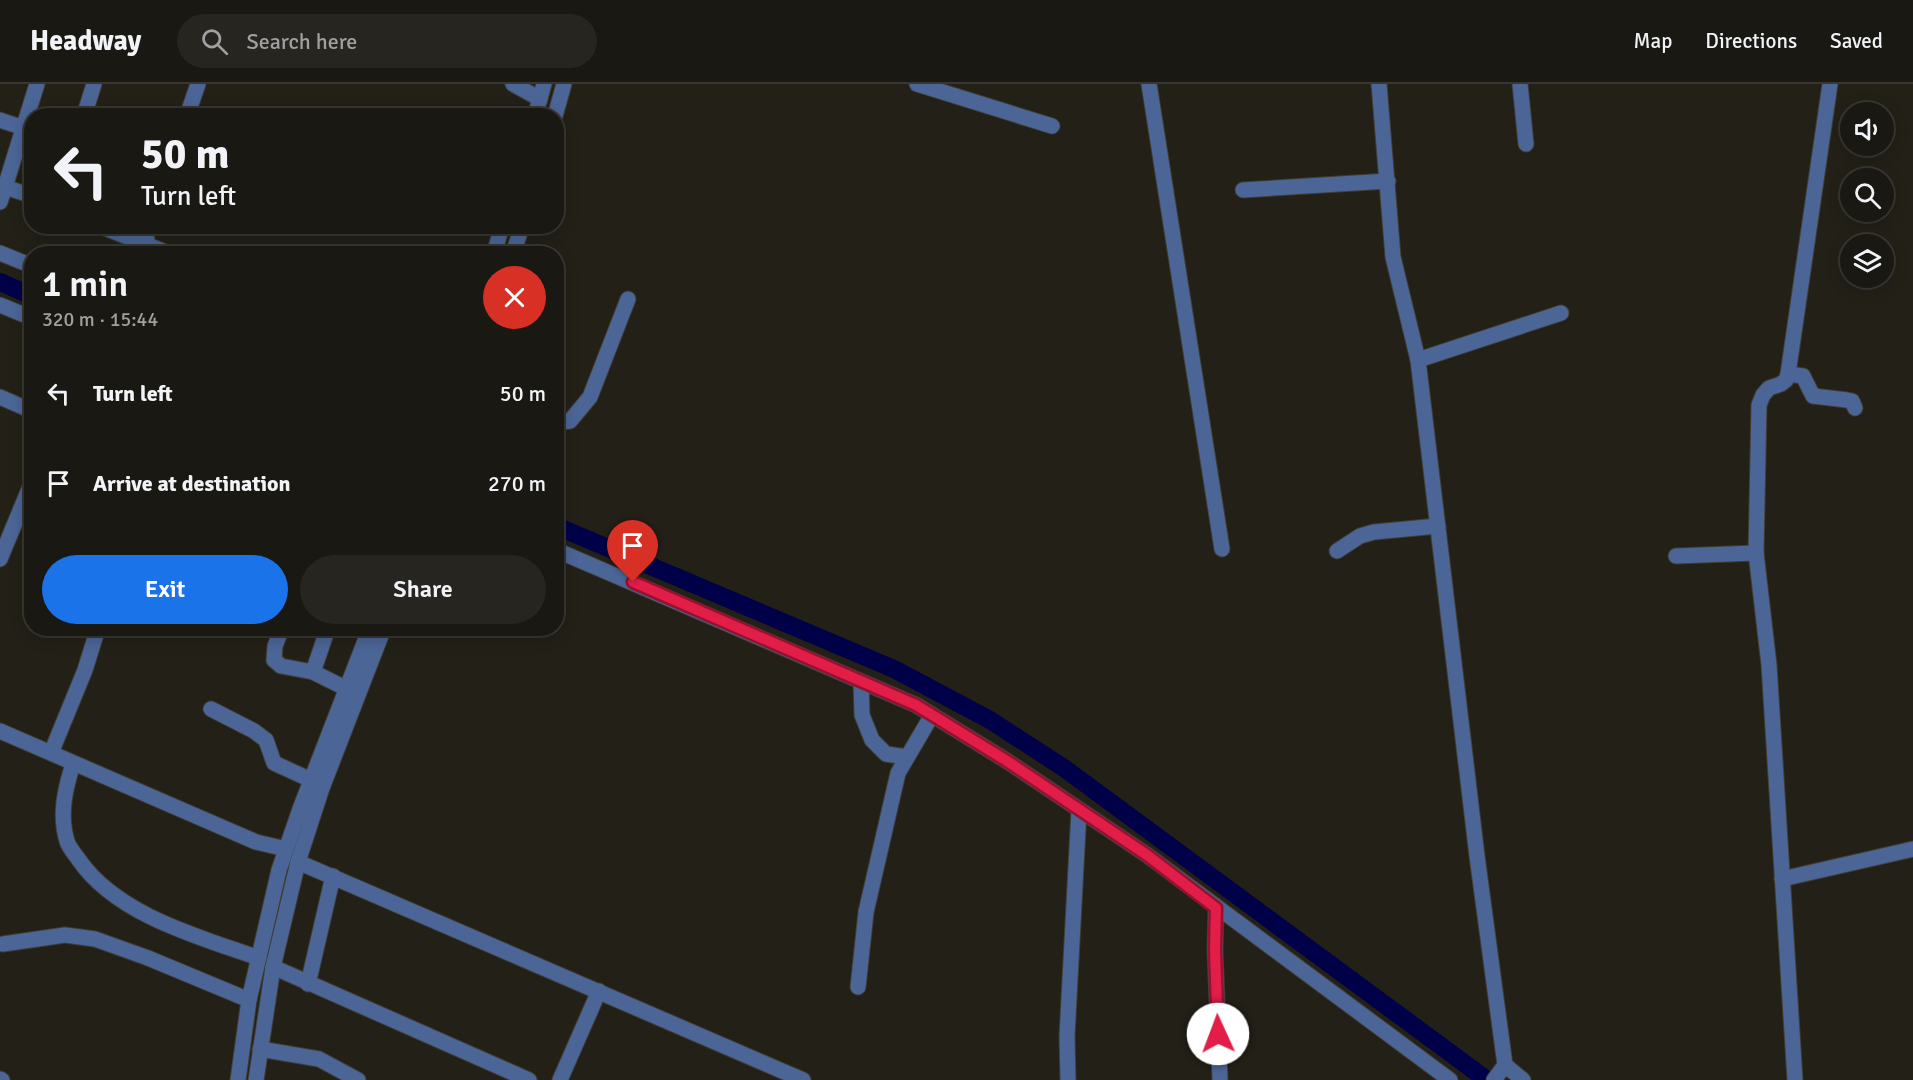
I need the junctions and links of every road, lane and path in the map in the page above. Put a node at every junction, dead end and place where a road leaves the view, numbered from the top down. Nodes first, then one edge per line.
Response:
1 (37, 84) edge
2 (94, 84) edge
3 (198, 84) edge
4 (513, 84) edge
5 (564, 84) edge
6 (917, 84) edge
7 (1149, 84) edge
8 (1379, 84) edge
9 (1521, 84) edge
10 (1830, 84) edge
11 (542, 91) edge
12 (30, 108) edge
13 (86, 108) edge
14 (190, 108) edge
15 (537, 108) edge
16 (557, 108) edge
17 (0, 120) edge
18 (1052, 126) dead end
19 (24, 128) joint
20 (1526, 144) dead end
21 (1388, 181) junction
22 (5, 187) junction
23 (1243, 190) dead end
24 (24, 193) edge
25 (0, 202) edge
26 (120, 234) edge
27 (146, 234) edge
28 (148, 245) joint
29 (0, 253) edge
30 (24, 263) edge
31 (628, 299) dead end
32 (0, 304) edge
33 (1561, 313) dead end
34 (24, 314) edge
35 (1418, 360) junction
36 (1788, 375) junction
37 (0, 397) edge
38 (24, 408) edge
39 (1855, 408) dead end
40 (564, 422) edge
41 (24, 501) edge
42 (1438, 526) junction
43 (1222, 549) dead end
44 (1337, 552) dead end
45 (564, 553) edge
46 (1756, 553) junction
47 (1676, 556) dead end
48 (0, 559) edge
49 (96, 636) edge
50 (279, 636) edge
51 (325, 636) edge
52 (367, 636) edge
53 (381, 636) edge
54 (313, 672) junction
55 (861, 682) junction
56 (346, 689) junction
57 (211, 709) dead end
58 (932, 715) junction
59 (0, 731) edge
60 (51, 753) junction
61 (906, 757) junction
62 (73, 764) junction
63 (311, 780) junction
64 (1079, 810) junction
65 (286, 849) junction
66 (1913, 849) edge
67 (298, 861) junction
68 (333, 876) junction
69 (1782, 879) junction
70 (1216, 908) junction
71 (3, 944) dead end
72 (259, 957) junction
73 (273, 967) junction
74 (308, 984) junction
75 (858, 987) dead end
76 (599, 991) junction
77 (249, 1000) junction
78 (260, 1049) junction
79 (1499, 1073) edge
80 (238, 1080) edge
81 (256, 1080) edge
82 (358, 1080) edge
83 (529, 1080) edge
84 (560, 1080) edge
85 (802, 1080) edge
86 (1068, 1080) edge
87 (1220, 1080) edge
88 (1450, 1080) edge
89 (1523, 1080) edge
90 (1795, 1080) edge

1 - 12 street
2 - 13 street
3 - 14 street
4 - 11 street
5 - 16 street
6 - 18 street
7 - 43 street
8 - 21 street
9 - 20 street
10 - 36 street
11 - 15 street
17 - 19 street
19 - 22 street
21 - 23 street
21 - 35 street
22 - 24 street
22 - 25 street
26 - 28 street
27 - 28 street
29 - 30 street
31 - 40 street
32 - 34 street
33 - 35 street
35 - 42 street
36 - 39 street
36 - 46 street
37 - 38 street
41 - 48 street
42 - 44 street
42 - 79 street
45 - 55 street
46 - 47 street
46 - 69 street
49 - 60 street
50 - 54 street
51 - 54 street
52 - 56 street
53 - 67 street
54 - 56 street
55 - 58 street
55 - 61 street
56 - 63 street
57 - 63 street
58 - 61 street
58 - 64 street
59 - 60 street
60 - 62 street
61 - 75 street
62 - 65 street
62 - 72 street
63 - 65 street
64 - 70 street
64 - 86 street
65 - 72 street
66 - 69 street
67 - 68 street
67 - 73 street
68 - 74 street
68 - 76 street
69 - 90 street
70 - 87 street
70 - 88 street
71 - 77 street
72 - 77 street
73 - 74 street
73 - 78 street
74 - 83 street
76 - 84 street
76 - 85 street
77 - 80 street
78 - 81 street
78 - 82 street
79 - 89 street

